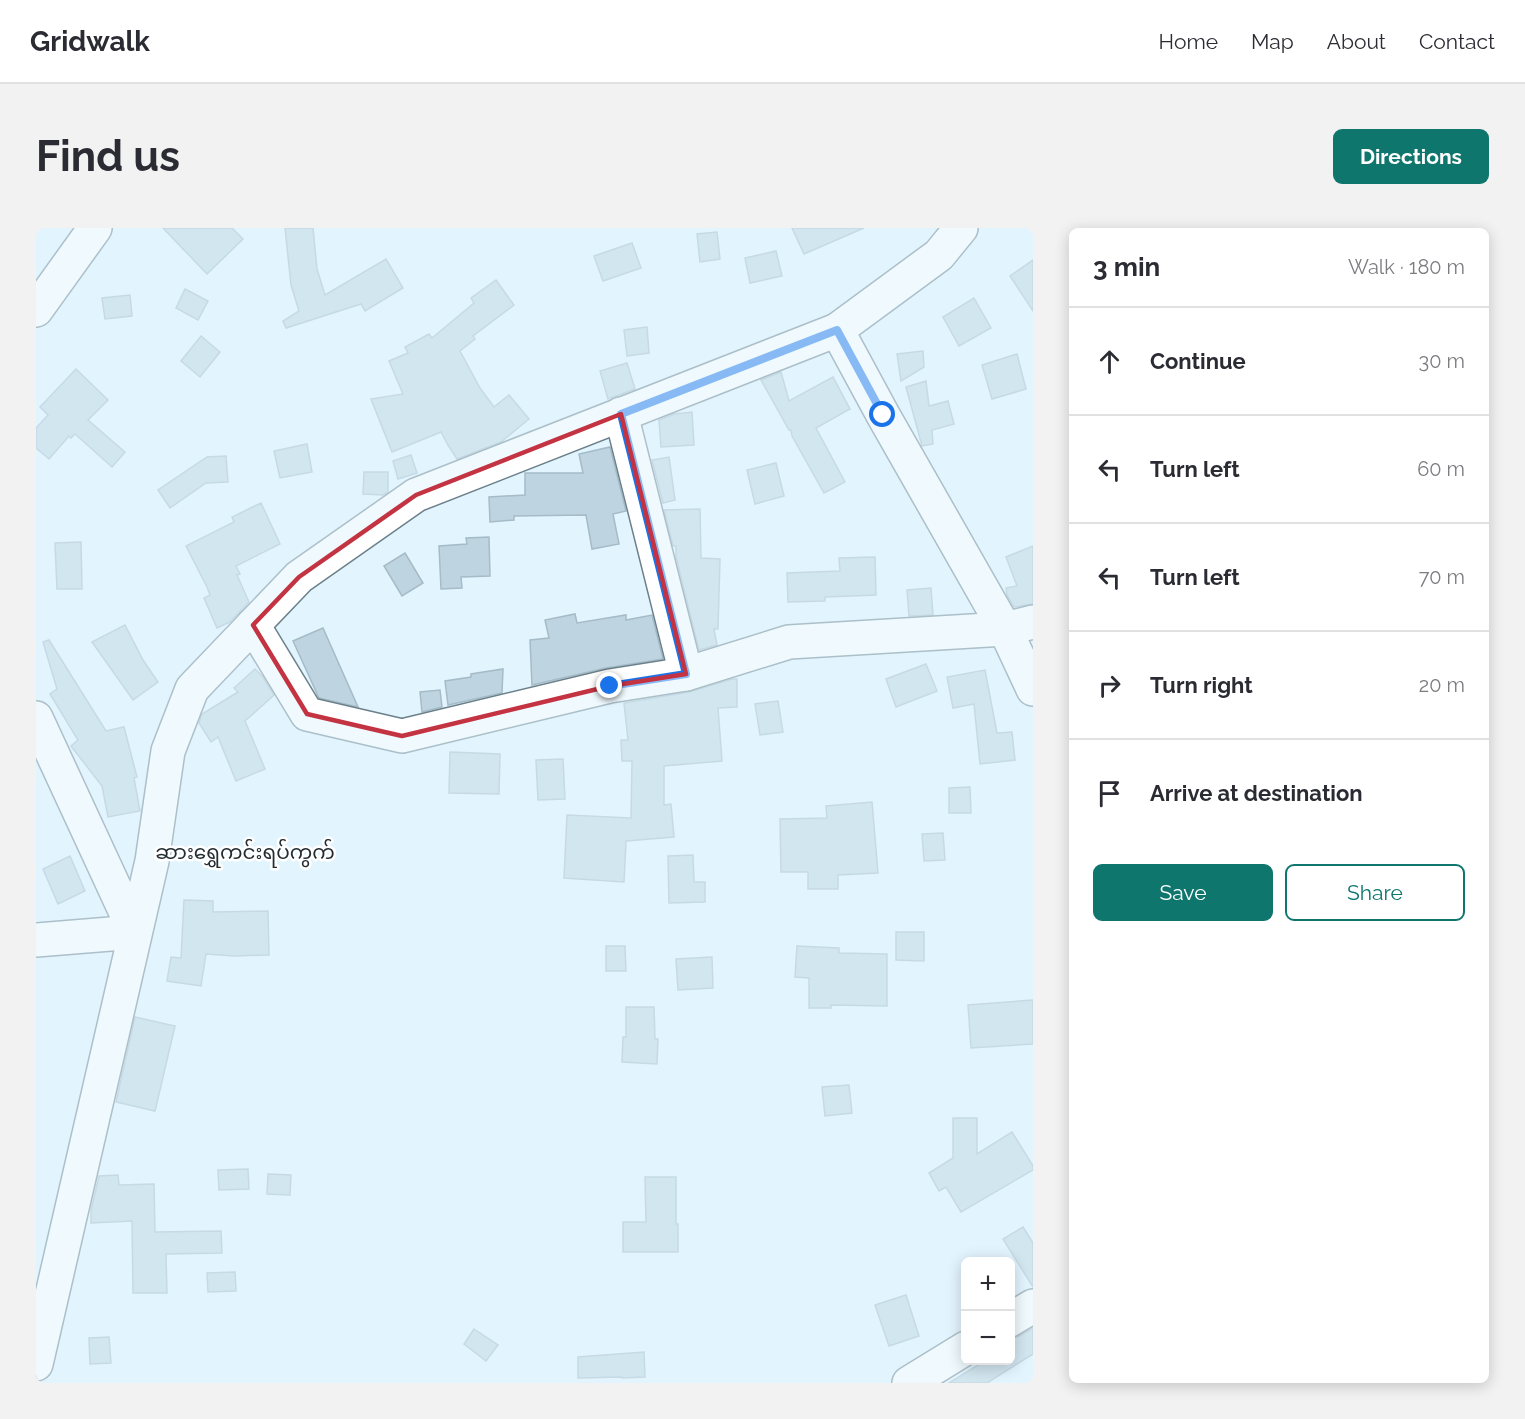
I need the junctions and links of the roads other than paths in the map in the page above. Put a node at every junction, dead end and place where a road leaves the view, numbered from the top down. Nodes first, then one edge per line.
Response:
1 (96, 228) edge
2 (961, 228) edge
3 (36, 310) edge
4 (837, 330) junction
5 (621, 414) junction
6 (253, 625) junction
7 (1019, 626) edge
8 (686, 674) junction
9 (1033, 689) edge
10 (36, 718) edge
11 (135, 932) junction
12 (36, 940) edge
13 (1033, 1306) edge
14 (1015, 1317) edge
15 (961, 1351) edge
16 (36, 1364) edge
17 (909, 1383) edge

1 - 3 street
2 - 4 street
4 - 5 street
4 - 7 street
5 - 6 street
5 - 8 street
6 - 8 street
6 - 11 street
7 - 8 street
7 - 9 street
10 - 11 street
11 - 12 street
11 - 16 street
13 - 14 street
15 - 17 street

